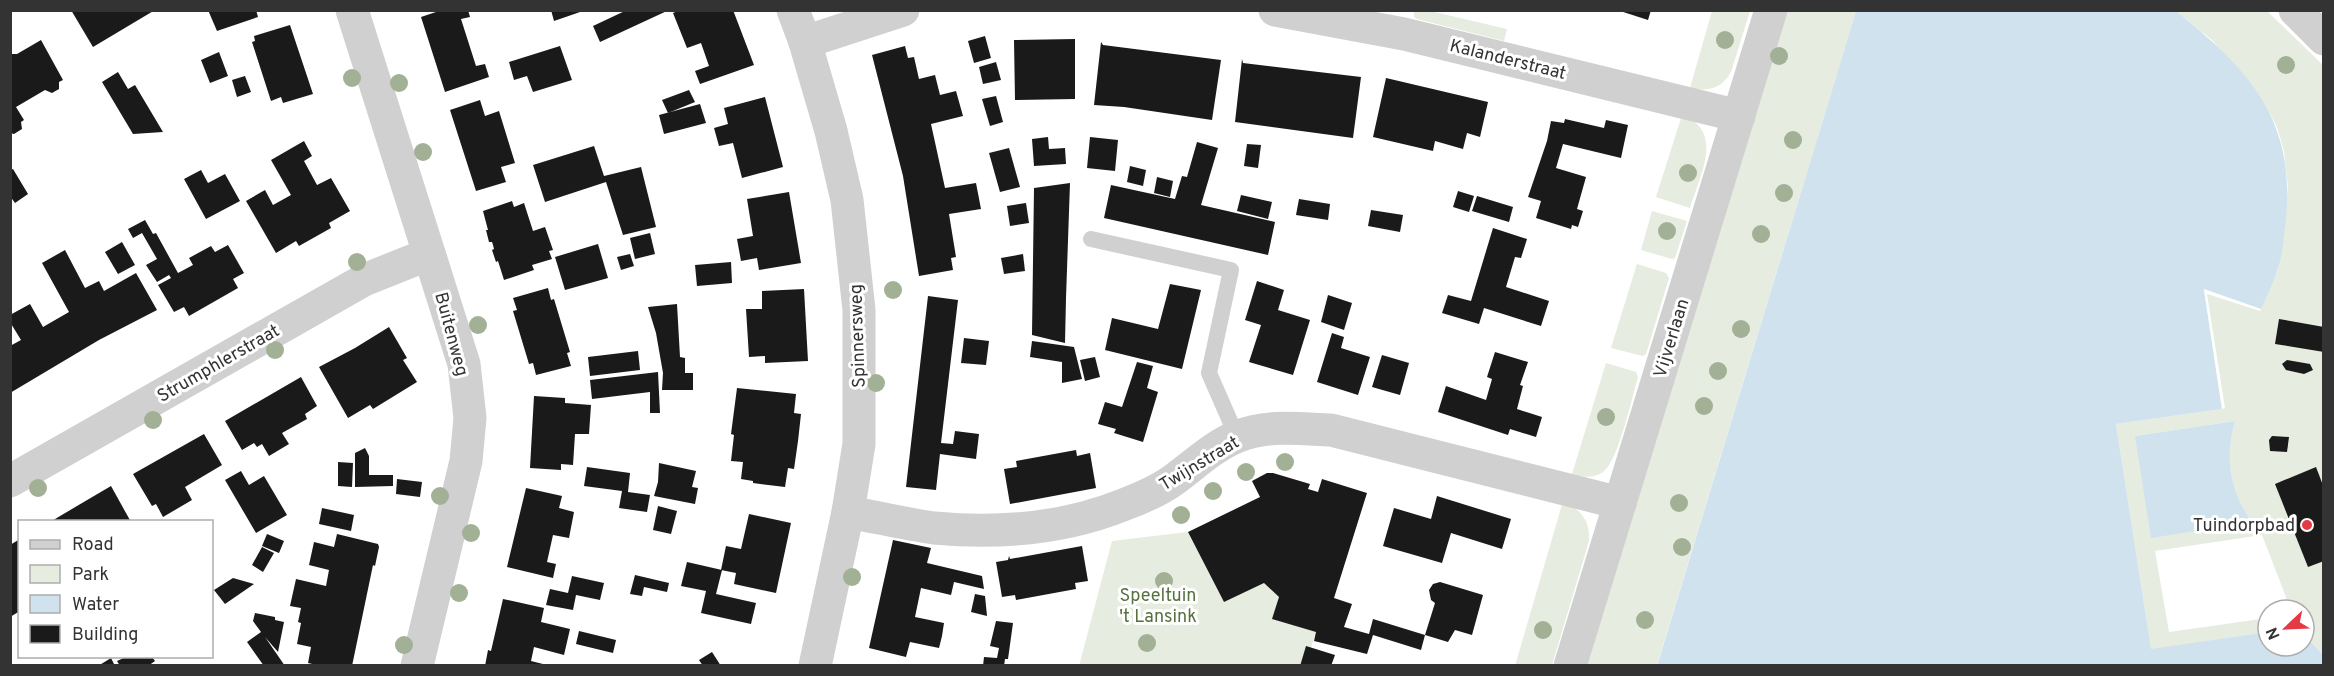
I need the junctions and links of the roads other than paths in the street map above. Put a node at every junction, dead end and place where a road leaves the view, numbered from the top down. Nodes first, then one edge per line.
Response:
1 (351, 10) edge
2 (793, 10) edge
3 (903, 10) edge
4 (1275, 10) edge
5 (1772, 10) edge
6 (2295, 10) edge
7 (2324, 39) edge
8 (805, 42) junction
9 (1739, 116) junction
10 (1091, 239) dead end
11 (429, 254) junction
12 (1237, 437) junction
13 (10, 481) edge
14 (1620, 502) junction
15 (848, 512) junction
16 (417, 666) edge
17 (815, 666) edge
18 (1570, 666) edge

1 - 11 street, Buitenweg
2 - 8 street, Spinnersweg
3 - 8 street
4 - 9 street, Kalanderstraat
5 - 9 street, Vijverlaan
6 - 7 street
8 - 15 street, Spinnersweg
9 - 14 street, Vijverlaan
10 - 12 lane
11 - 13 street, Strumphlerstraat
11 - 16 street, Buitenweg
12 - 14 street, Twijnstraat
12 - 15 street, Twijnstraat
14 - 18 street, Vijverlaan
15 - 17 street, Spinnersweg

